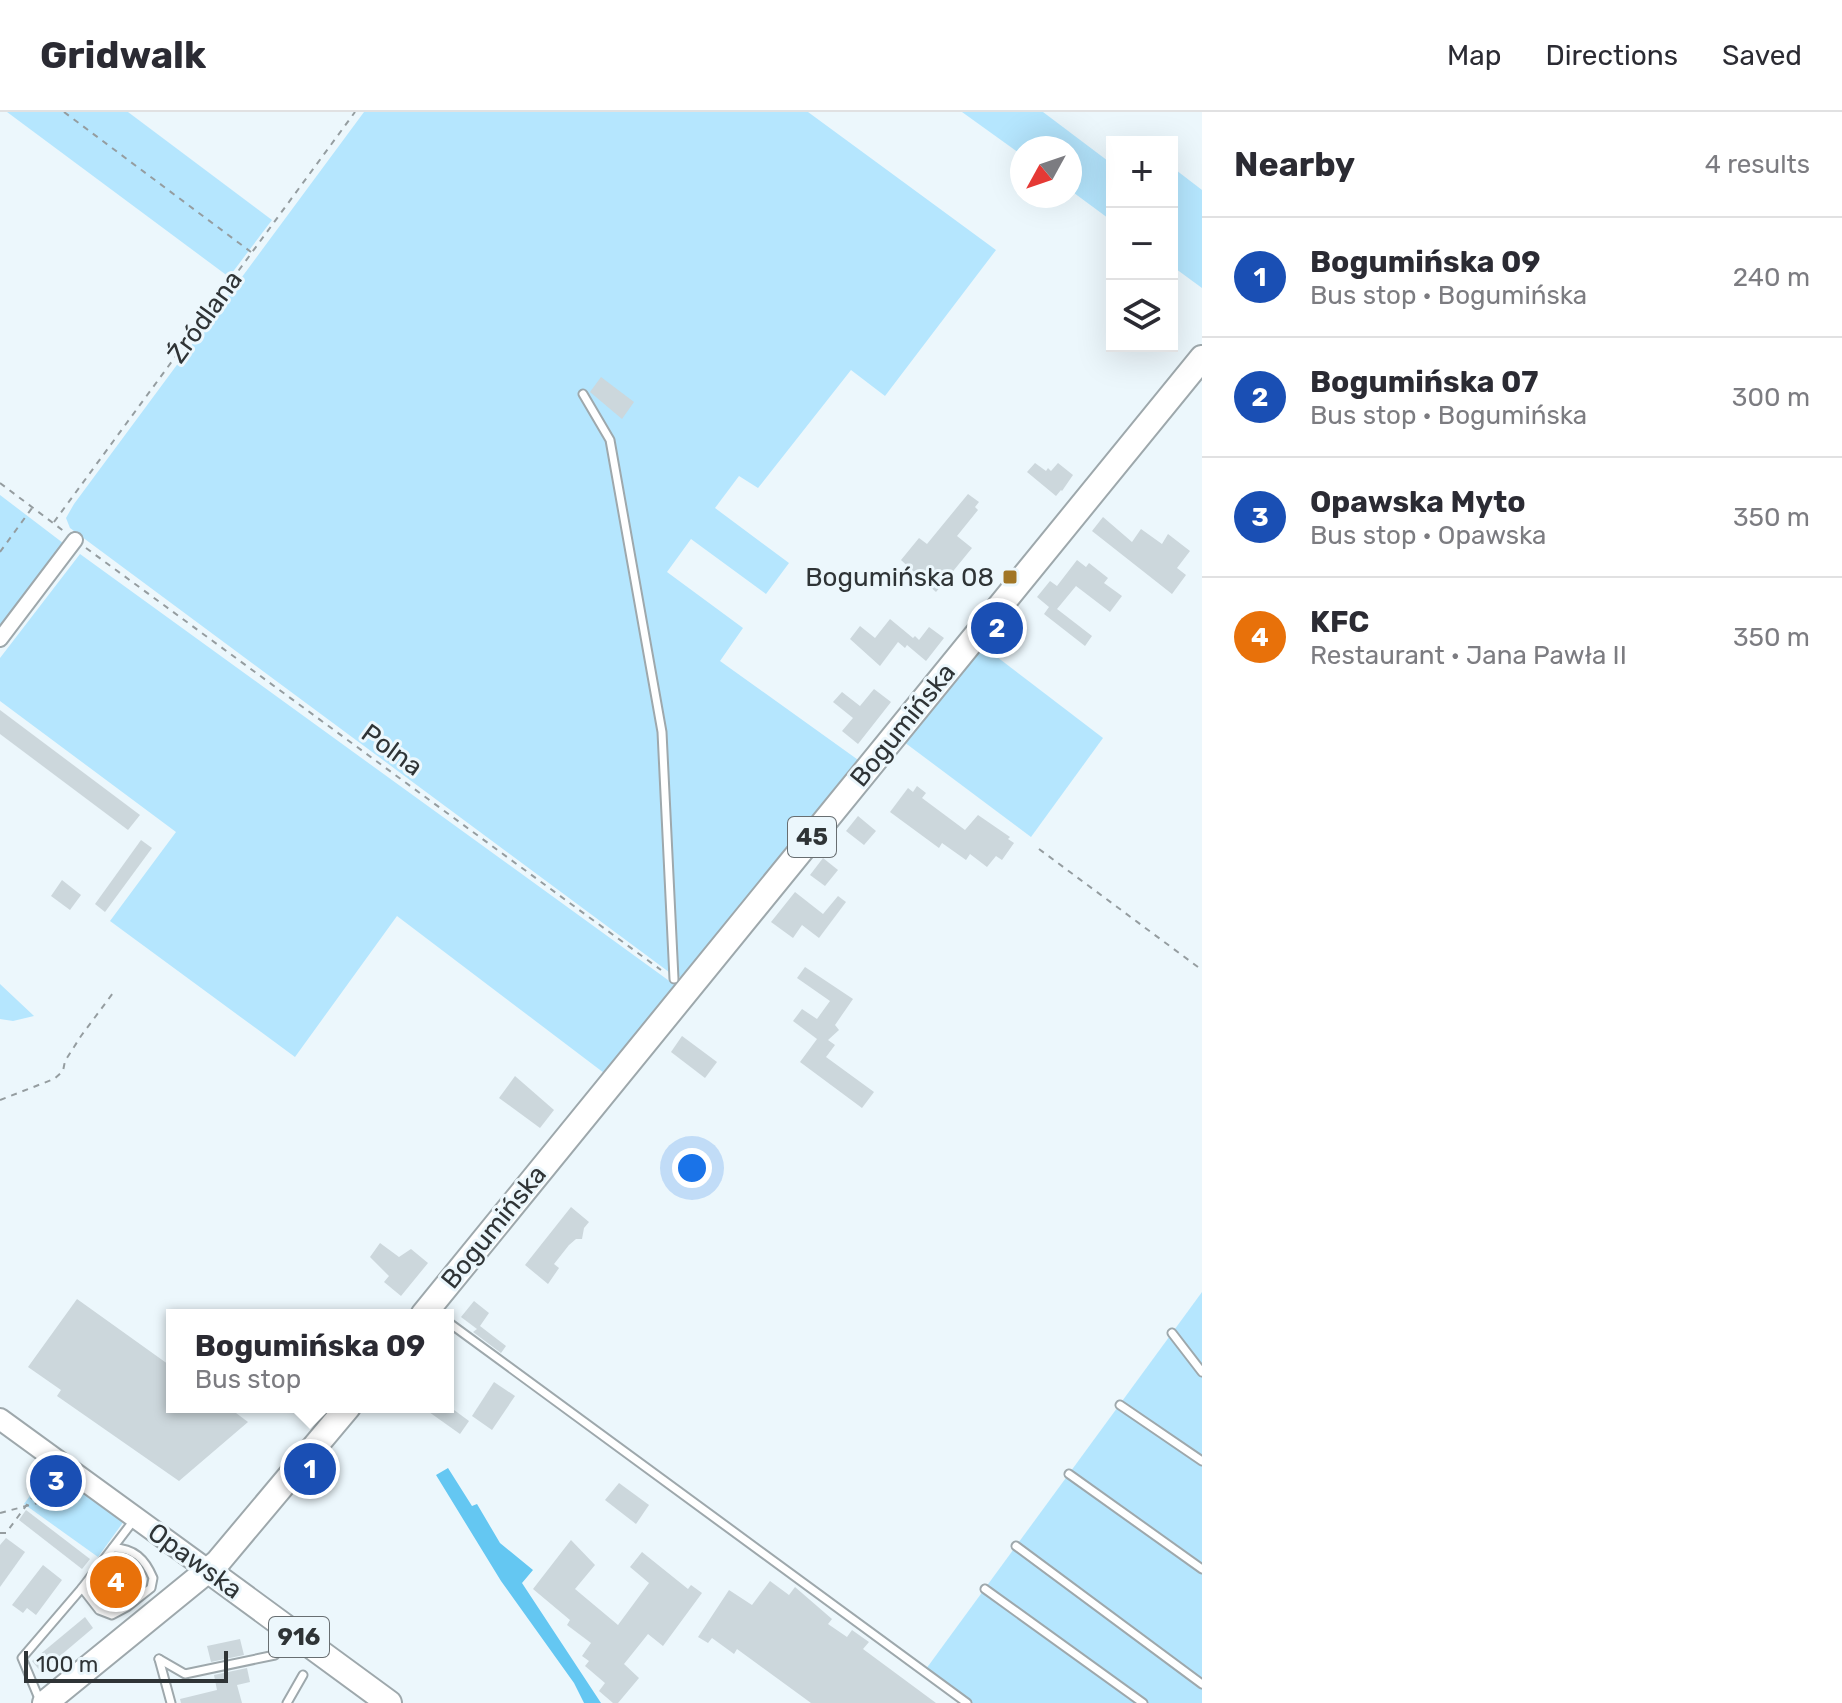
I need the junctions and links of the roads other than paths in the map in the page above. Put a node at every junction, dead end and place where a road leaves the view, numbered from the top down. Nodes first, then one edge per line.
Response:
1 (1202, 358) edge
2 (583, 394) dead end
3 (75, 540) road end
4 (0, 639) edge
5 (674, 979) road end
6 (438, 1309) edge
7 (454, 1329) edge
8 (1172, 1333) dead end
9 (1202, 1372) edge
10 (1120, 1405) dead end
11 (343, 1413) edge
12 (0, 1419) edge
13 (1202, 1461) edge
14 (1069, 1474) dead end
15 (135, 1518) junction
16 (1016, 1546) dead end
17 (113, 1548) junction
18 (1202, 1569) edge
19 (209, 1571) junction
20 (82, 1588) junction
21 (985, 1589) dead end
22 (275, 1655) dead end
23 (303, 1675) dead end
24 (1202, 1684) edge
25 (43, 1703) edge
26 (171, 1703) edge
27 (287, 1703) edge
28 (389, 1703) edge
29 (967, 1703) edge
30 (1143, 1703) edge

1 - 6 main road, Bogumińska / 45
2 - 5 lane
3 - 4 street
7 - 29 lane
8 - 9 lane
10 - 13 lane
11 - 19 main road
12 - 15 main road, Opawska
14 - 18 lane
15 - 17 lane
15 - 19 main road, Opawska
16 - 24 lane
17 - 20 lane
17 - 20 lane
19 - 25 main road
19 - 28 main road, Opawska / 916
20 - 25 lane
21 - 30 lane
22 - 26 lane
23 - 27 lane

